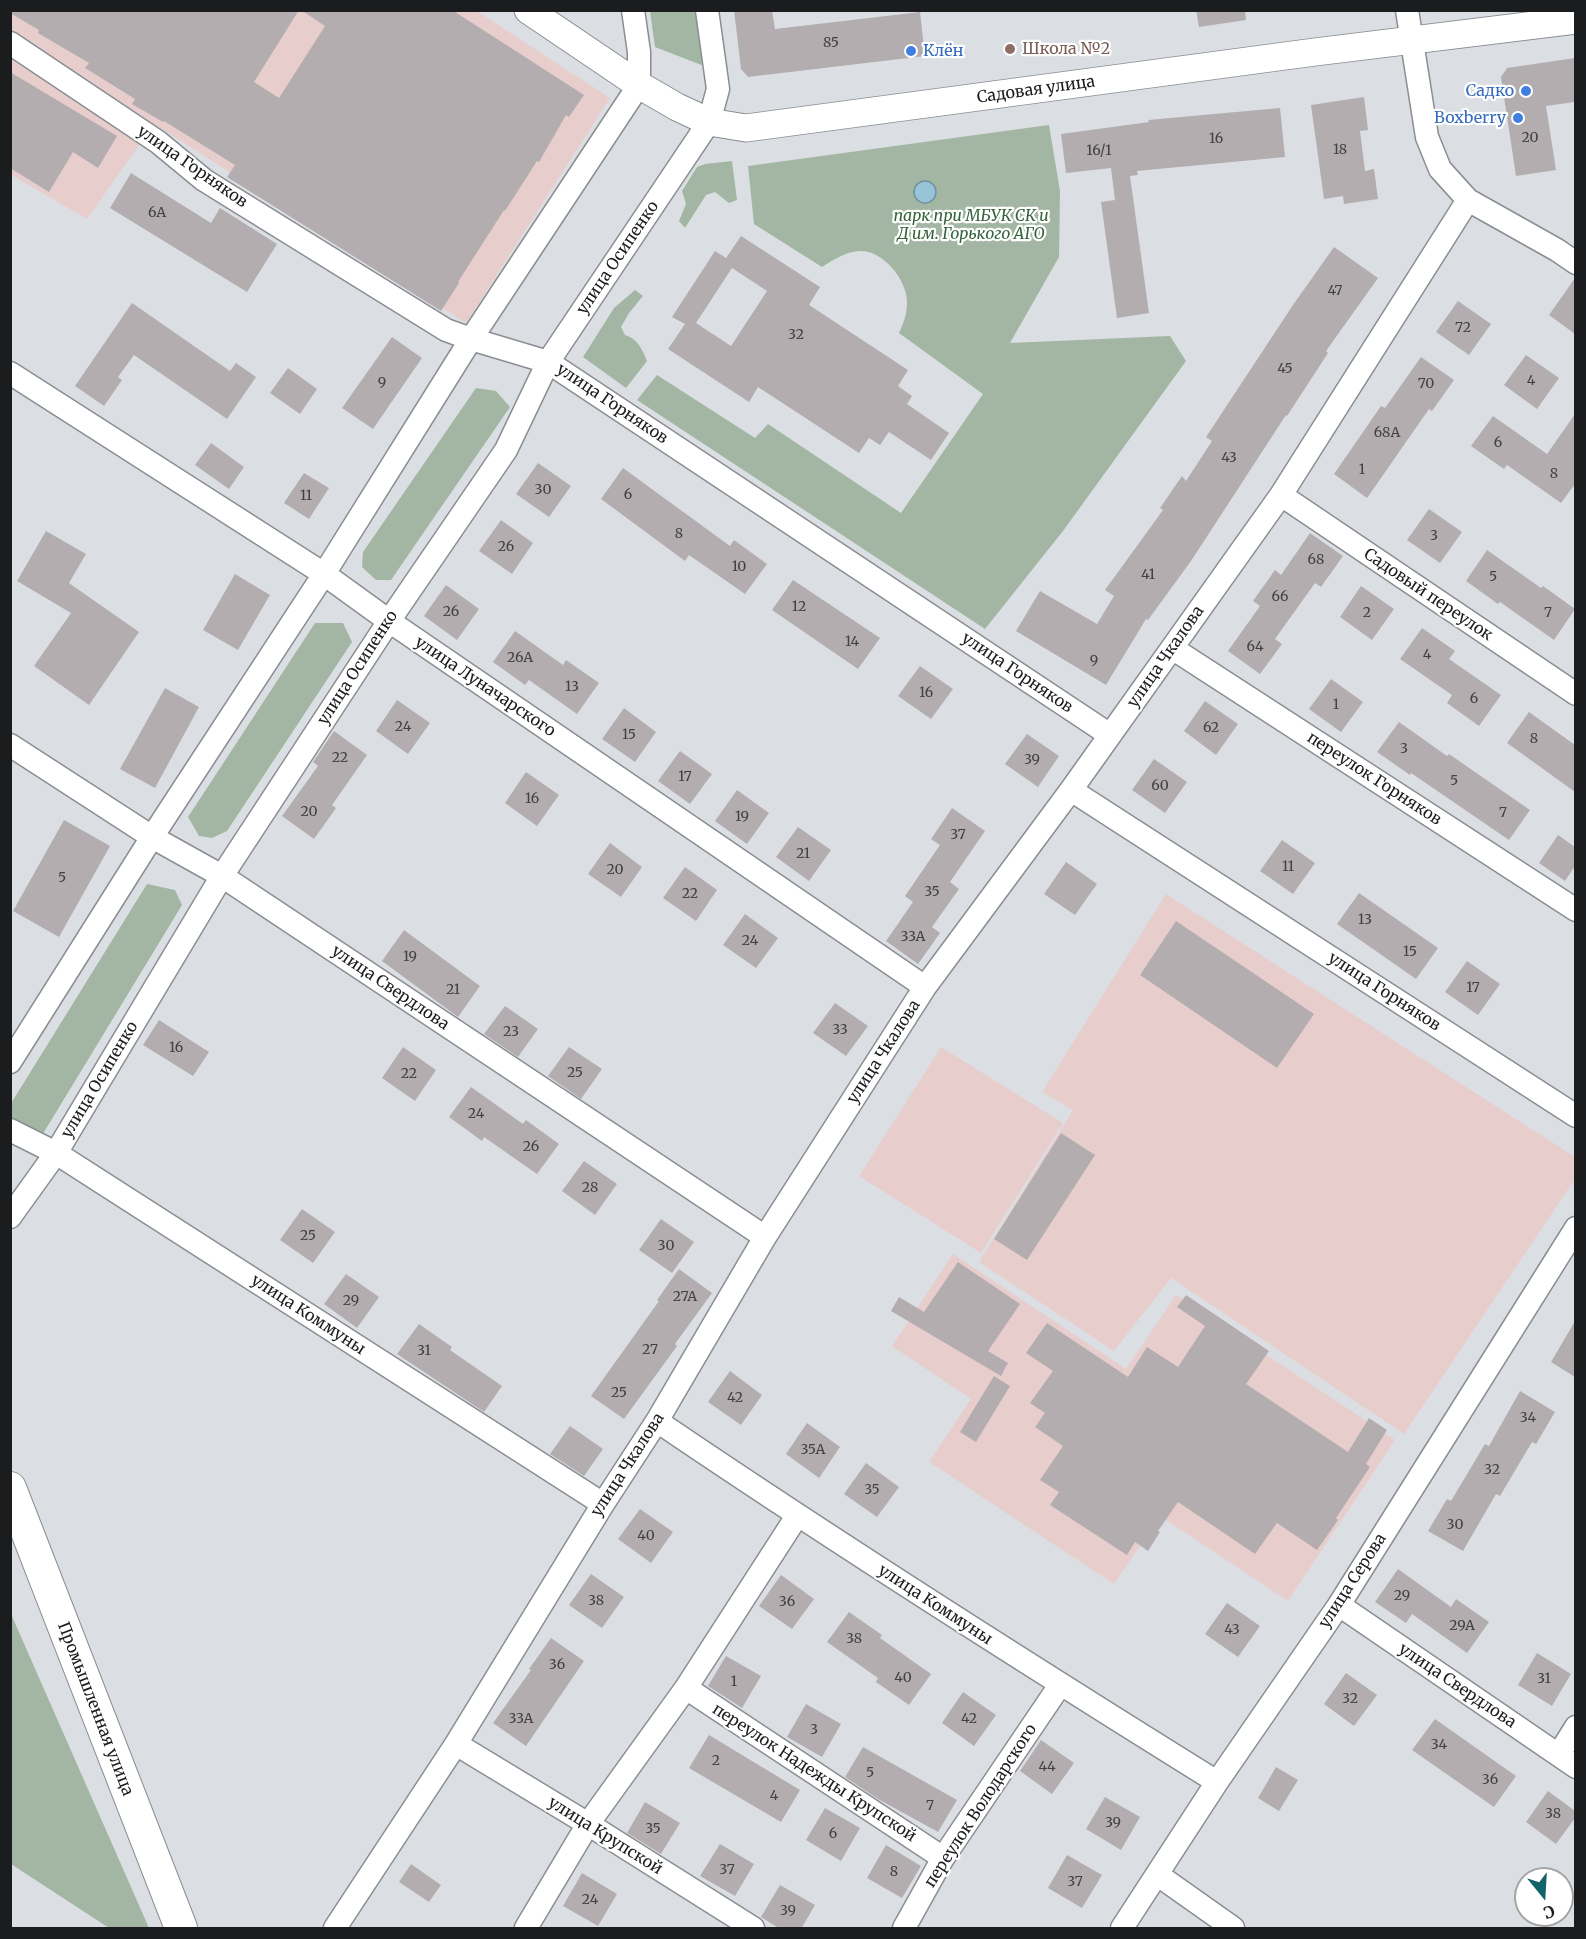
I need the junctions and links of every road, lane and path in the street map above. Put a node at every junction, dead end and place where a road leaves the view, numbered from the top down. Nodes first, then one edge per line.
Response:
1 (528, 10) edge
2 (633, 10) edge
3 (707, 10) edge
4 (1407, 10) edge
5 (1575, 20) edge
6 (1412, 40) junction
7 (10, 43) edge
8 (639, 85) junction
9 (709, 122) junction
10 (1468, 200) junction
11 (1575, 263) edge
12 (471, 339) junction
13 (548, 362) junction
14 (10, 374) edge
15 (1281, 495) junction
16 (324, 574) junction
17 (389, 621) junction
18 (1172, 648) junction
19 (1575, 694) edge
20 (1110, 735) junction
21 (10, 745) edge
22 (1071, 790) junction
23 (152, 837) junction
24 (222, 876) junction
25 (1575, 910) edge
26 (926, 987) junction
27 (10, 1062) edge
28 (1575, 1116) edge
29 (10, 1130) edge
30 (56, 1153) junction
31 (10, 1217) edge
32 (1575, 1228) edge
33 (765, 1237) junction
34 (657, 1421) junction
35 (10, 1488) edge
36 (603, 1504) junction
37 (797, 1516) junction
38 (1339, 1605) junction
39 (1060, 1685) junction
40 (686, 1688) junction
41 (1575, 1727) edge
42 (456, 1744) junction
43 (1567, 1760) edge
44 (1217, 1782) junction
45 (588, 1824) junction
46 (943, 1858) junction
47 (1158, 1875) junction
48 (181, 1929) edge
49 (335, 1929) edge
50 (526, 1929) edge
51 (753, 1929) edge
52 (904, 1929) edge
53 (1122, 1929) edge
54 (1233, 1929) edge

1 - 8 street, Садовая улица
2 - 8 street
3 - 9 street, улица Осипенко
4 - 6 street
5 - 6 street, Садовая улица
6 - 9 street, Садовая улица
6 - 10 street
7 - 12 street, улица Горняков
8 - 9 street, Садовая улица
8 - 12 street
9 - 13 street, улица Осипенко
10 - 11 street
10 - 15 street, улица Чкалова
12 - 13 street, улица Горняков
12 - 16 street
13 - 17 street, улица Осипенко
13 - 20 street, улица Горняков
14 - 16 street, улица Луначарского
15 - 18 street, улица Чкалова
15 - 19 street, Садовый переулок
16 - 17 street, улица Луначарского
16 - 23 street
17 - 24 street, улица Осипенко
17 - 26 street, улица Луначарского
18 - 20 street, улица Чкалова
18 - 25 street, переулок Горняков
20 - 22 street, улица Чкалова
21 - 23 street, улица Свердлова
22 - 26 street, улица Чкалова
22 - 28 street, улица Горняков
23 - 24 street, улица Свердлова
23 - 27 street
24 - 30 street, улица Осипенко
24 - 33 street, улица Свердлова
26 - 33 street, улица Чкалова
29 - 30 street, улица Коммуны
30 - 31 street, улица Осипенко
30 - 36 street, улица Коммуны
32 - 38 street, улица Серова
33 - 34 street, улица Чкалова
34 - 36 street, улица Чкалова
34 - 37 street, улица Коммуны
35 - 48 main road, Промышленная улица
36 - 42 street, улица Чкалова
37 - 39 street, улица Коммуны
37 - 40 street
38 - 43 street, улица Свердлова
38 - 44 street, улица Серова
39 - 44 street, улица Коммуны
39 - 46 street, переулок Володарского
40 - 45 street
40 - 46 street, переулок Надежды Крупской
41 - 43 street
42 - 45 street, улица Крупской
42 - 49 street, улица Чкалова
44 - 47 street, улица Серова
45 - 50 street
45 - 51 street, улица Крупской
46 - 52 street, переулок Володарского
47 - 53 street, улица Серова
47 - 54 street

